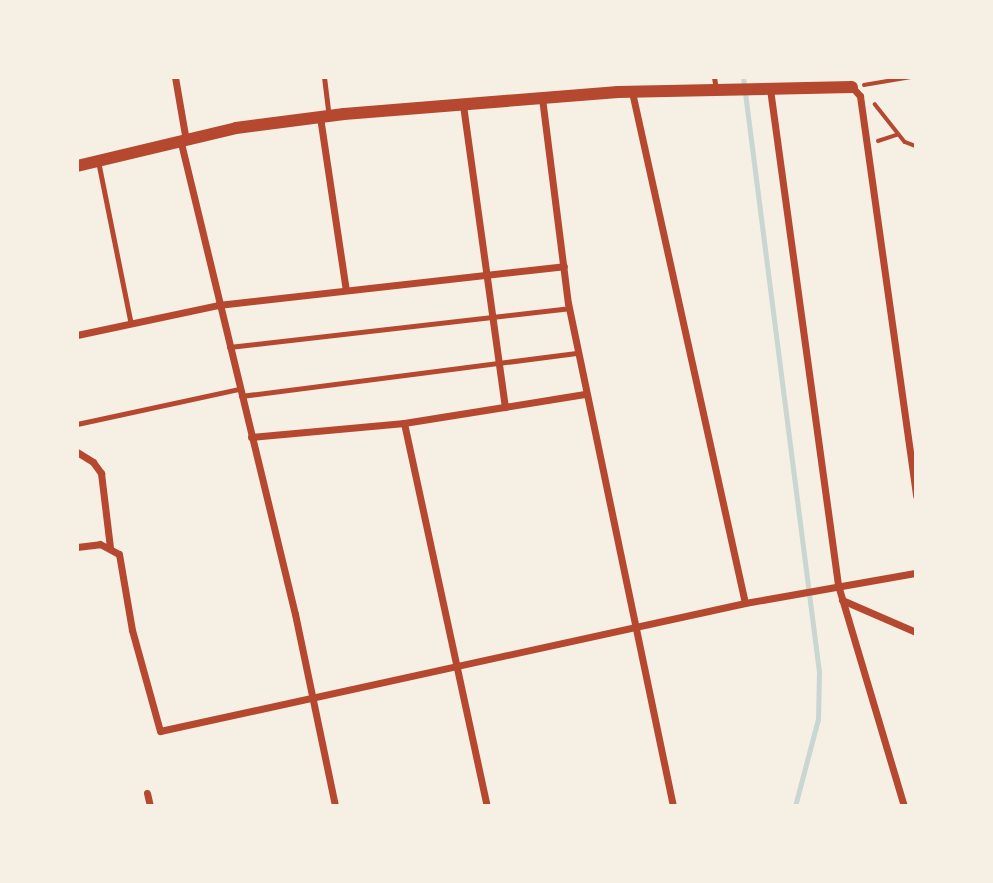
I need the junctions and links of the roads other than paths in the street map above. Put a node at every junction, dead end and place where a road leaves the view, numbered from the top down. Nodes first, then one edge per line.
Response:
1 (174, 77) edge
2 (324, 77) edge
3 (614, 77) edge
4 (717, 86) edge
5 (852, 87) joint
6 (763, 89) junction
7 (618, 92) junction
8 (632, 92) junction
9 (542, 98) junction
10 (463, 105) junction
11 (324, 117) junction
12 (184, 142) junction
13 (98, 162) junction
14 (77, 166) edge
15 (564, 266) junction
16 (487, 277) junction
17 (346, 290) junction
18 (218, 305) junction
19 (569, 308) junction
20 (493, 317) junction
21 (131, 324) junction
22 (77, 335) edge
23 (229, 347) junction
24 (578, 352) junction
25 (499, 363) junction
26 (240, 392) junction
27 (585, 394) junction
28 (505, 407) junction
29 (404, 423) junction
30 (77, 424) edge
31 (251, 437) junction
32 (77, 452) edge
33 (916, 496) edge
34 (77, 547) edge
35 (110, 547) junction
36 (916, 573) edge
37 (833, 585) junction
38 (842, 600) junction
39 (744, 603) junction
40 (635, 627) junction
41 (916, 632) edge
42 (457, 666) junction
43 (313, 698) junction
44 (147, 793) dead end
45 (150, 806) edge
46 (335, 806) edge
47 (487, 806) edge
48 (673, 806) edge
49 (904, 806) edge

1 - 12 street
2 - 11 lane
3 - 7 street
4 - 6 street
4 - 8 street
5 - 6 street
5 - 33 street
6 - 37 street
7 - 8 street
7 - 9 street
8 - 39 street
9 - 10 street
9 - 15 street
10 - 11 street
10 - 16 street
11 - 12 street
11 - 17 street
12 - 13 street
12 - 18 street
13 - 14 street
13 - 21 lane
15 - 16 street
15 - 19 street
16 - 17 street
16 - 20 street
17 - 18 street
18 - 21 street
18 - 23 street
19 - 20 lane
19 - 24 street
20 - 23 lane
20 - 25 street
21 - 22 street
23 - 26 street
24 - 25 lane
24 - 27 street
25 - 26 lane
25 - 28 street
26 - 30 lane
26 - 31 street
27 - 28 street
27 - 40 street
28 - 29 street
29 - 31 street
29 - 42 street
31 - 43 street
32 - 35 street
34 - 35 street
35 - 43 street
36 - 37 street
37 - 38 street
37 - 39 street
38 - 41 street
38 - 49 street
39 - 40 street
40 - 42 street
40 - 48 street
42 - 43 street
42 - 47 street
43 - 46 street
44 - 45 street

